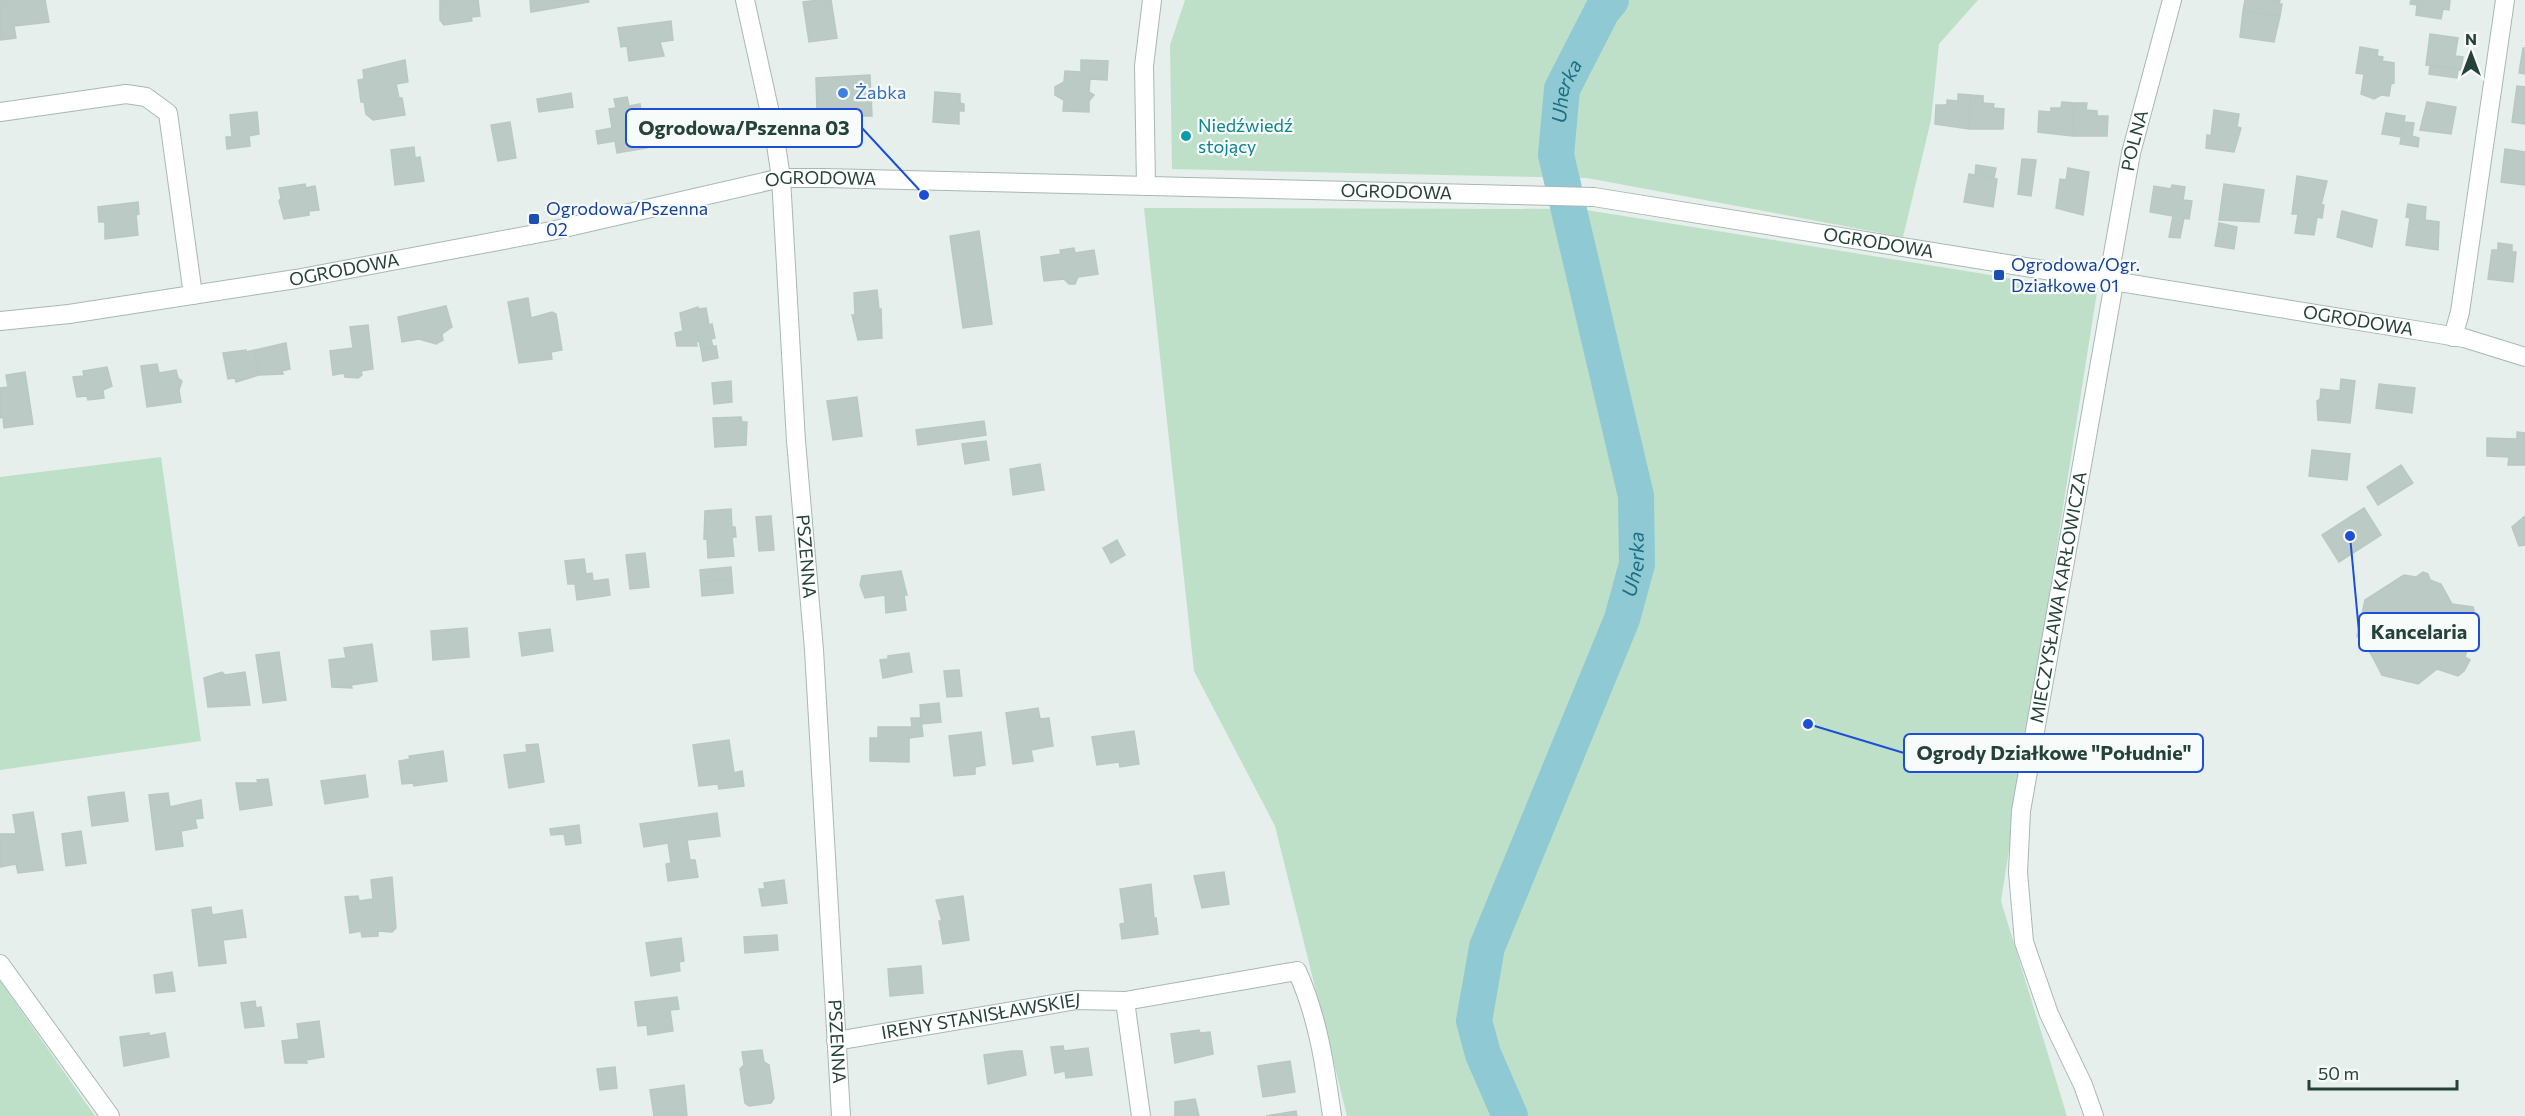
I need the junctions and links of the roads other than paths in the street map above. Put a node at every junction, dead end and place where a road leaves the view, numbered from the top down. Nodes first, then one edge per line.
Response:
1 (745, 0) edge
2 (1152, 0) edge
3 (2172, 0) edge
4 (2505, 0) edge
5 (0, 112) edge
6 (781, 178) junction
7 (1146, 186) junction
8 (2111, 283) junction
9 (193, 295) junction
10 (0, 321) edge
11 (2453, 337) junction
12 (2525, 357) edge
13 (0, 964) edge
14 (1125, 1001) junction
15 (836, 1041) junction
16 (110, 1116) edge
17 (841, 1116) edge
18 (1141, 1116) edge
19 (1332, 1116) edge
20 (2094, 1116) edge

1 - 6 street, PSZENNA
2 - 7 street
3 - 8 street, POLNA
4 - 11 street
5 - 9 street
6 - 7 street, OGRODOWA
6 - 9 street, OGRODOWA
6 - 15 street, PSZENNA
7 - 8 street, OGRODOWA
8 - 11 street, OGRODOWA
8 - 20 street, MIECZYSŁAWA KARŁOWICZA
9 - 10 street, OGRODOWA
11 - 12 street, OGRODOWA
13 - 16 street
14 - 15 street, IRENY STANISŁAWSKIEJ
14 - 18 street
14 - 19 street, IRENY STANISŁAWSKIEJ
15 - 17 street, PSZENNA

